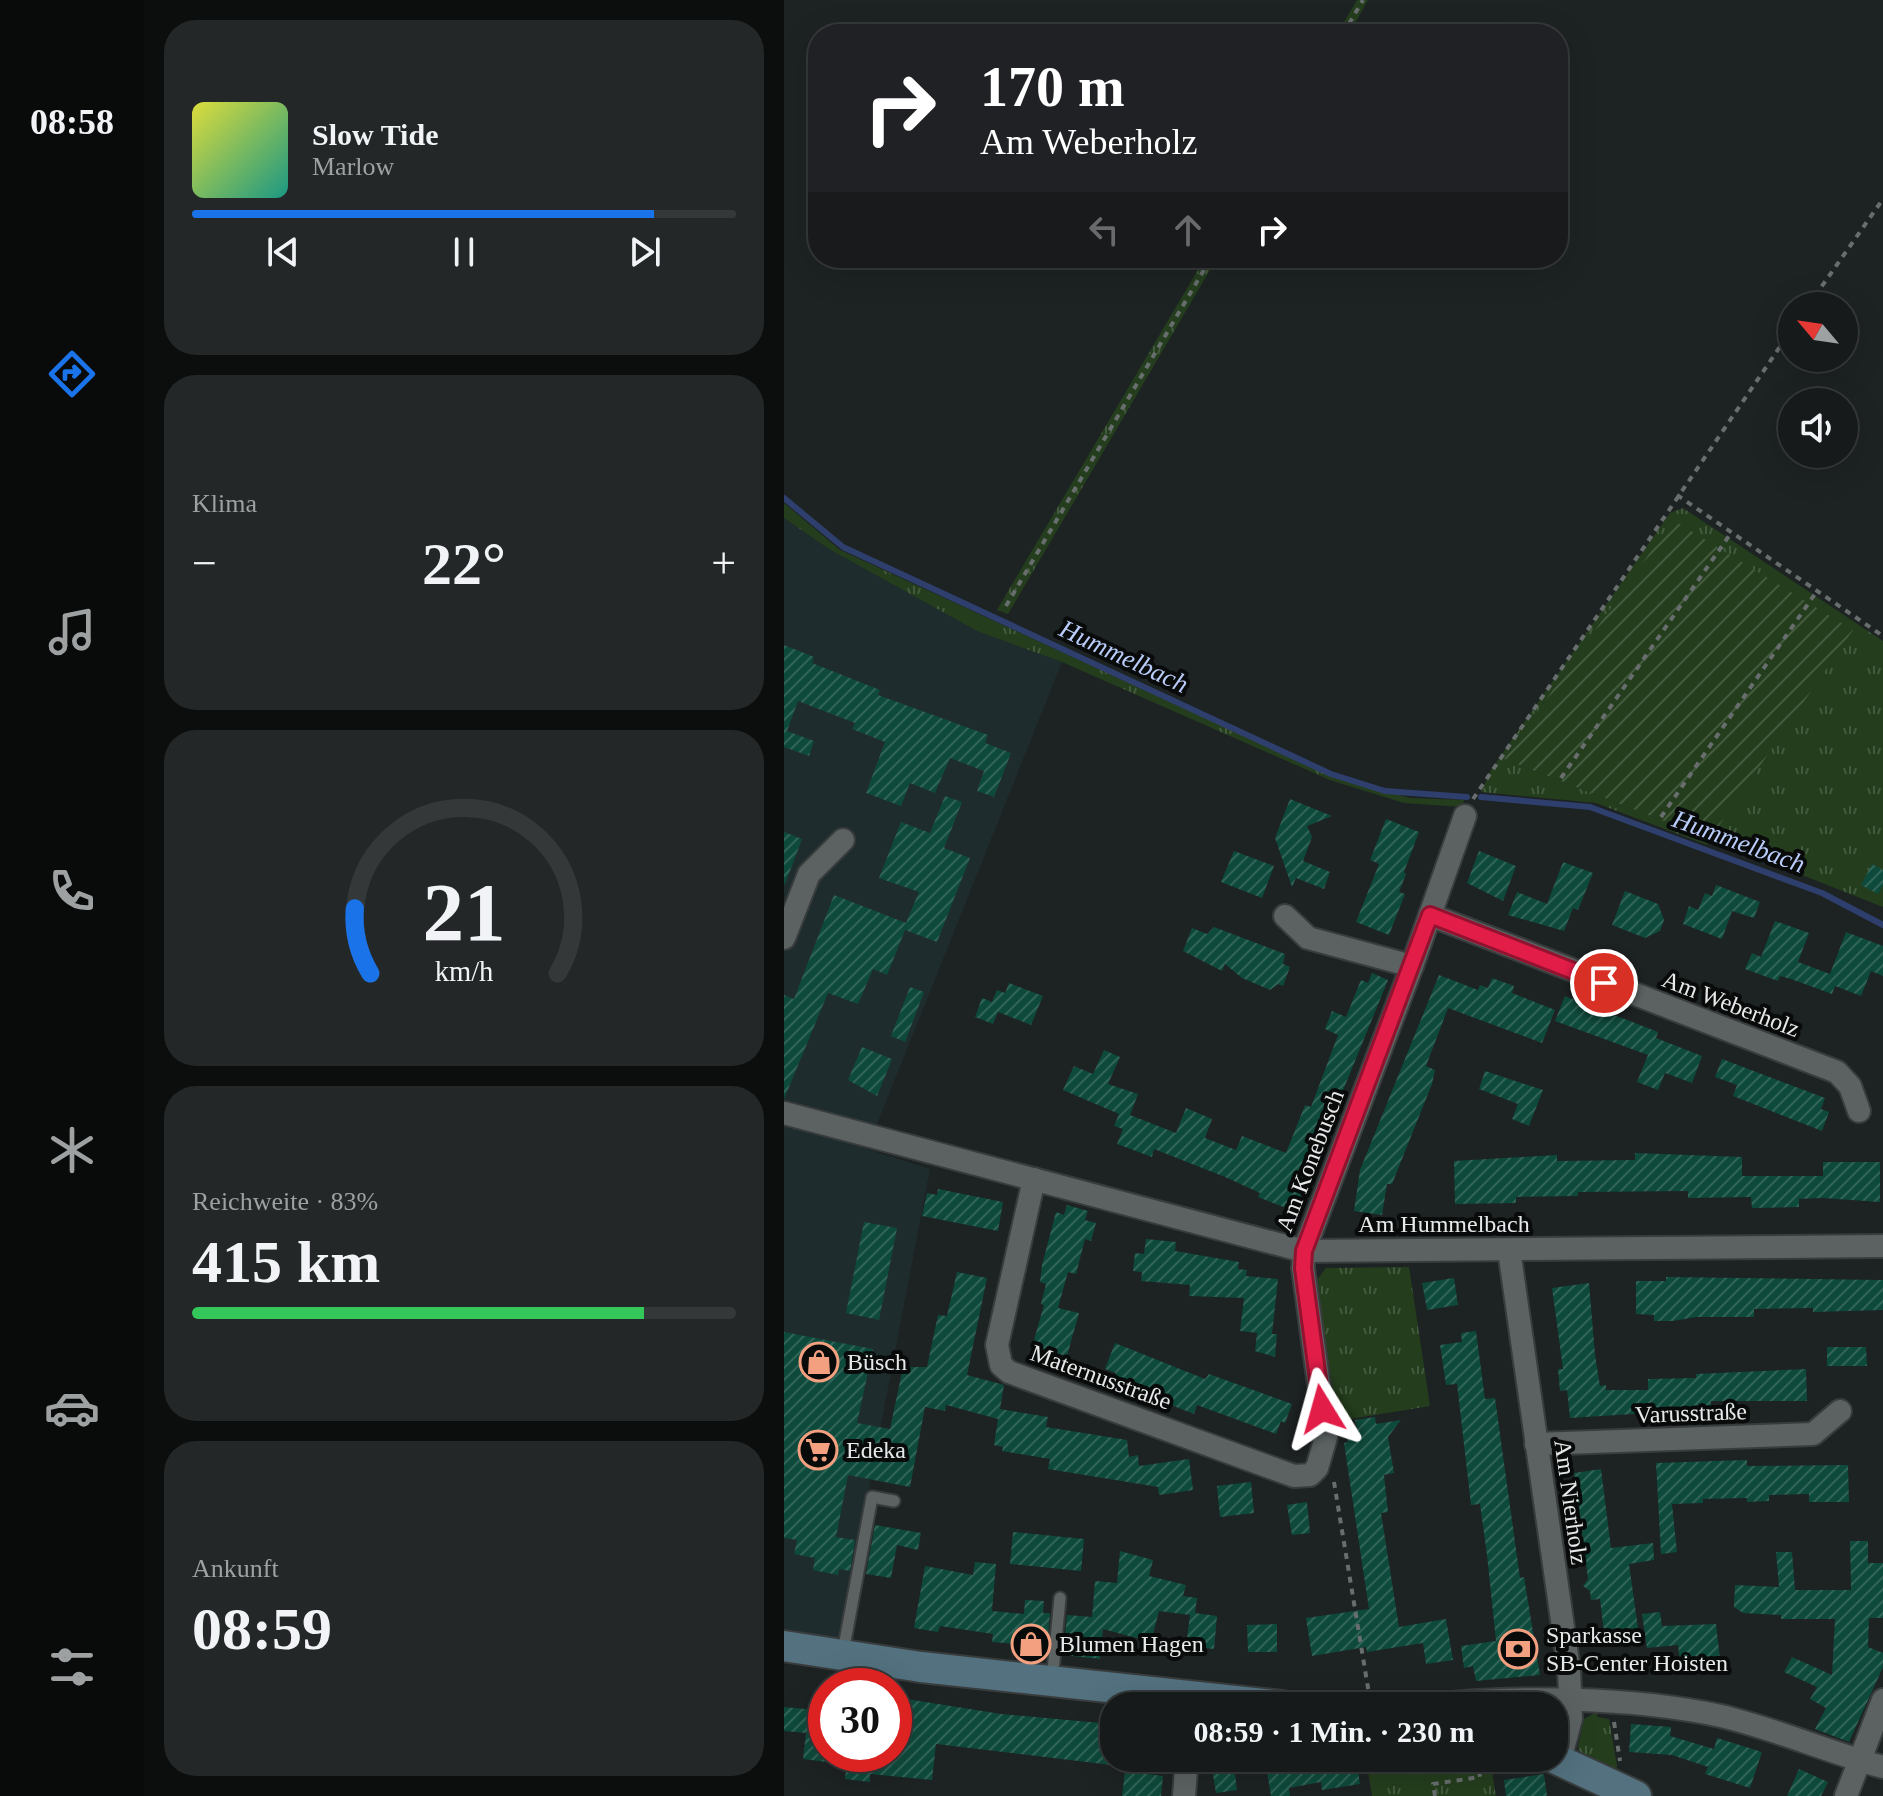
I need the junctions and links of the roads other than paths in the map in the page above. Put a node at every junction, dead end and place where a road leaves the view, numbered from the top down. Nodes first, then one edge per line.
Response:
1 (1468, 809) road end
2 (843, 840) dead end
3 (1430, 915) junction
4 (1285, 916) dead end
5 (784, 938) edge
6 (1412, 966) junction
7 (1859, 1111) dead end
8 (784, 1113) edge
9 (1034, 1179) junction
10 (1883, 1246) edge
11 (1509, 1250) junction
12 (1304, 1251) junction
13 (1840, 1411) dead end
14 (1536, 1444) junction
15 (1317, 1468) joint
16 (894, 1501) dead end
17 (1060, 1598) dead end
18 (784, 1646) edge
19 (842, 1655) junction
20 (1052, 1682) junction
21 (1126, 1692) edge
22 (1883, 1700) edge
23 (1568, 1701) edge
24 (1571, 1701) junction
25 (1568, 1737) edge
26 (1861, 1761) junction
27 (1568, 1764) edge
28 (1883, 1767) edge
29 (1186, 1772) edge
30 (1631, 1793) edge
31 (1184, 1796) edge
32 (1846, 1796) edge

1 - 3 street, Am Konebusch
2 - 5 street
3 - 6 street, Am Konebusch
3 - 7 street, Am Weberholz
4 - 6 street
6 - 12 street, Am Konebusch
8 - 9 street, Am Hummelbach
9 - 12 street, Am Hummelbach
9 - 15 street, Maternusstraße
10 - 11 street, Am Hummelbach
11 - 12 street, Am Hummelbach
11 - 14 street, Am Nierholz
12 - 15 street, Am Konebusch
13 - 14 street, Varusstraße
14 - 24 street, Am Nierholz
16 - 19 lane
17 - 20 lane
18 - 19 main road
19 - 20 main road
20 - 21 main road
22 - 26 street
23 - 24 street
24 - 25 street, Am Nierholz
24 - 26 street
26 - 28 street
26 - 32 street
27 - 30 main road
29 - 31 street

